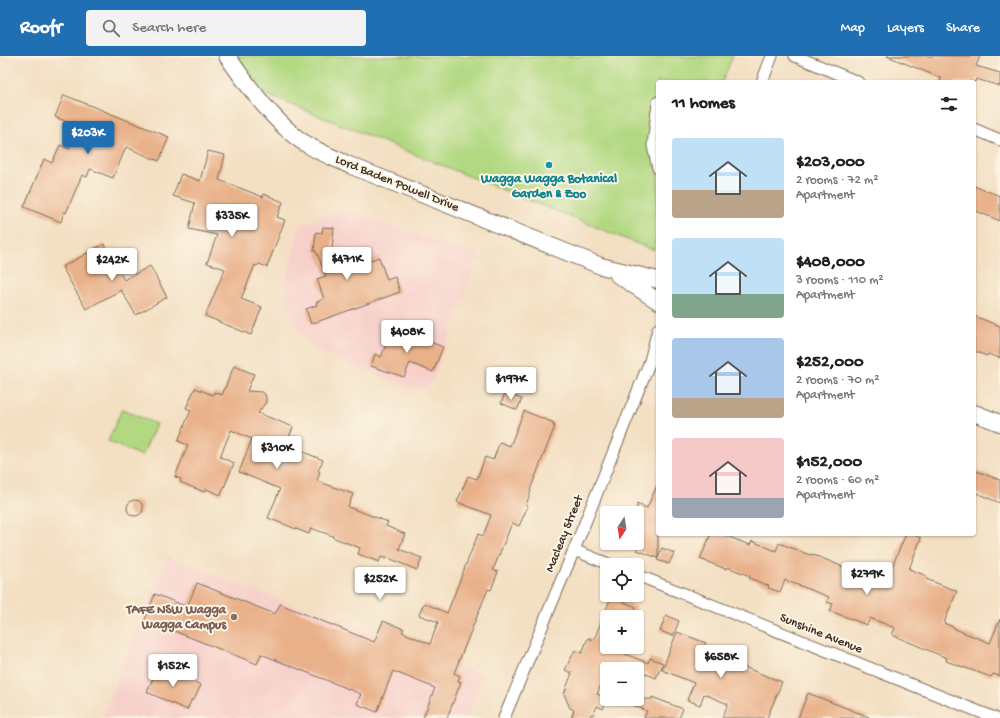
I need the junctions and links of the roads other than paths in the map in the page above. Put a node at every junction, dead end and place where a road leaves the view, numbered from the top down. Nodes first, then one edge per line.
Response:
1 (226, 56) edge
2 (772, 56) edge
3 (795, 56) edge
4 (763, 80) edge
5 (853, 80) edge
6 (656, 120) edge
7 (976, 130) edge
8 (1000, 140) edge
9 (656, 159) edge
10 (601, 266) junction
11 (656, 280) edge
12 (656, 300) edge
13 (656, 337) edge
14 (656, 351) edge
15 (650, 361) junction
16 (976, 414) edge
17 (1000, 423) edge
18 (574, 550) junction
19 (600, 561) edge
20 (644, 578) edge
21 (504, 718) edge
22 (996, 718) edge

1 - 10 street, Lord Baden Powell Drive
2 - 4 street
3 - 5 street
6 - 9 street
7 - 8 street
10 - 11 street, Lord Baden Powell Drive
10 - 12 street, Lord Baden Powell Drive
13 - 15 street, Macleay Street
14 - 15 street, Macleay Street
15 - 18 street, Macleay Street
16 - 17 street
18 - 19 street
18 - 21 street, Macleay Street
20 - 22 street, Sunshine Avenue

